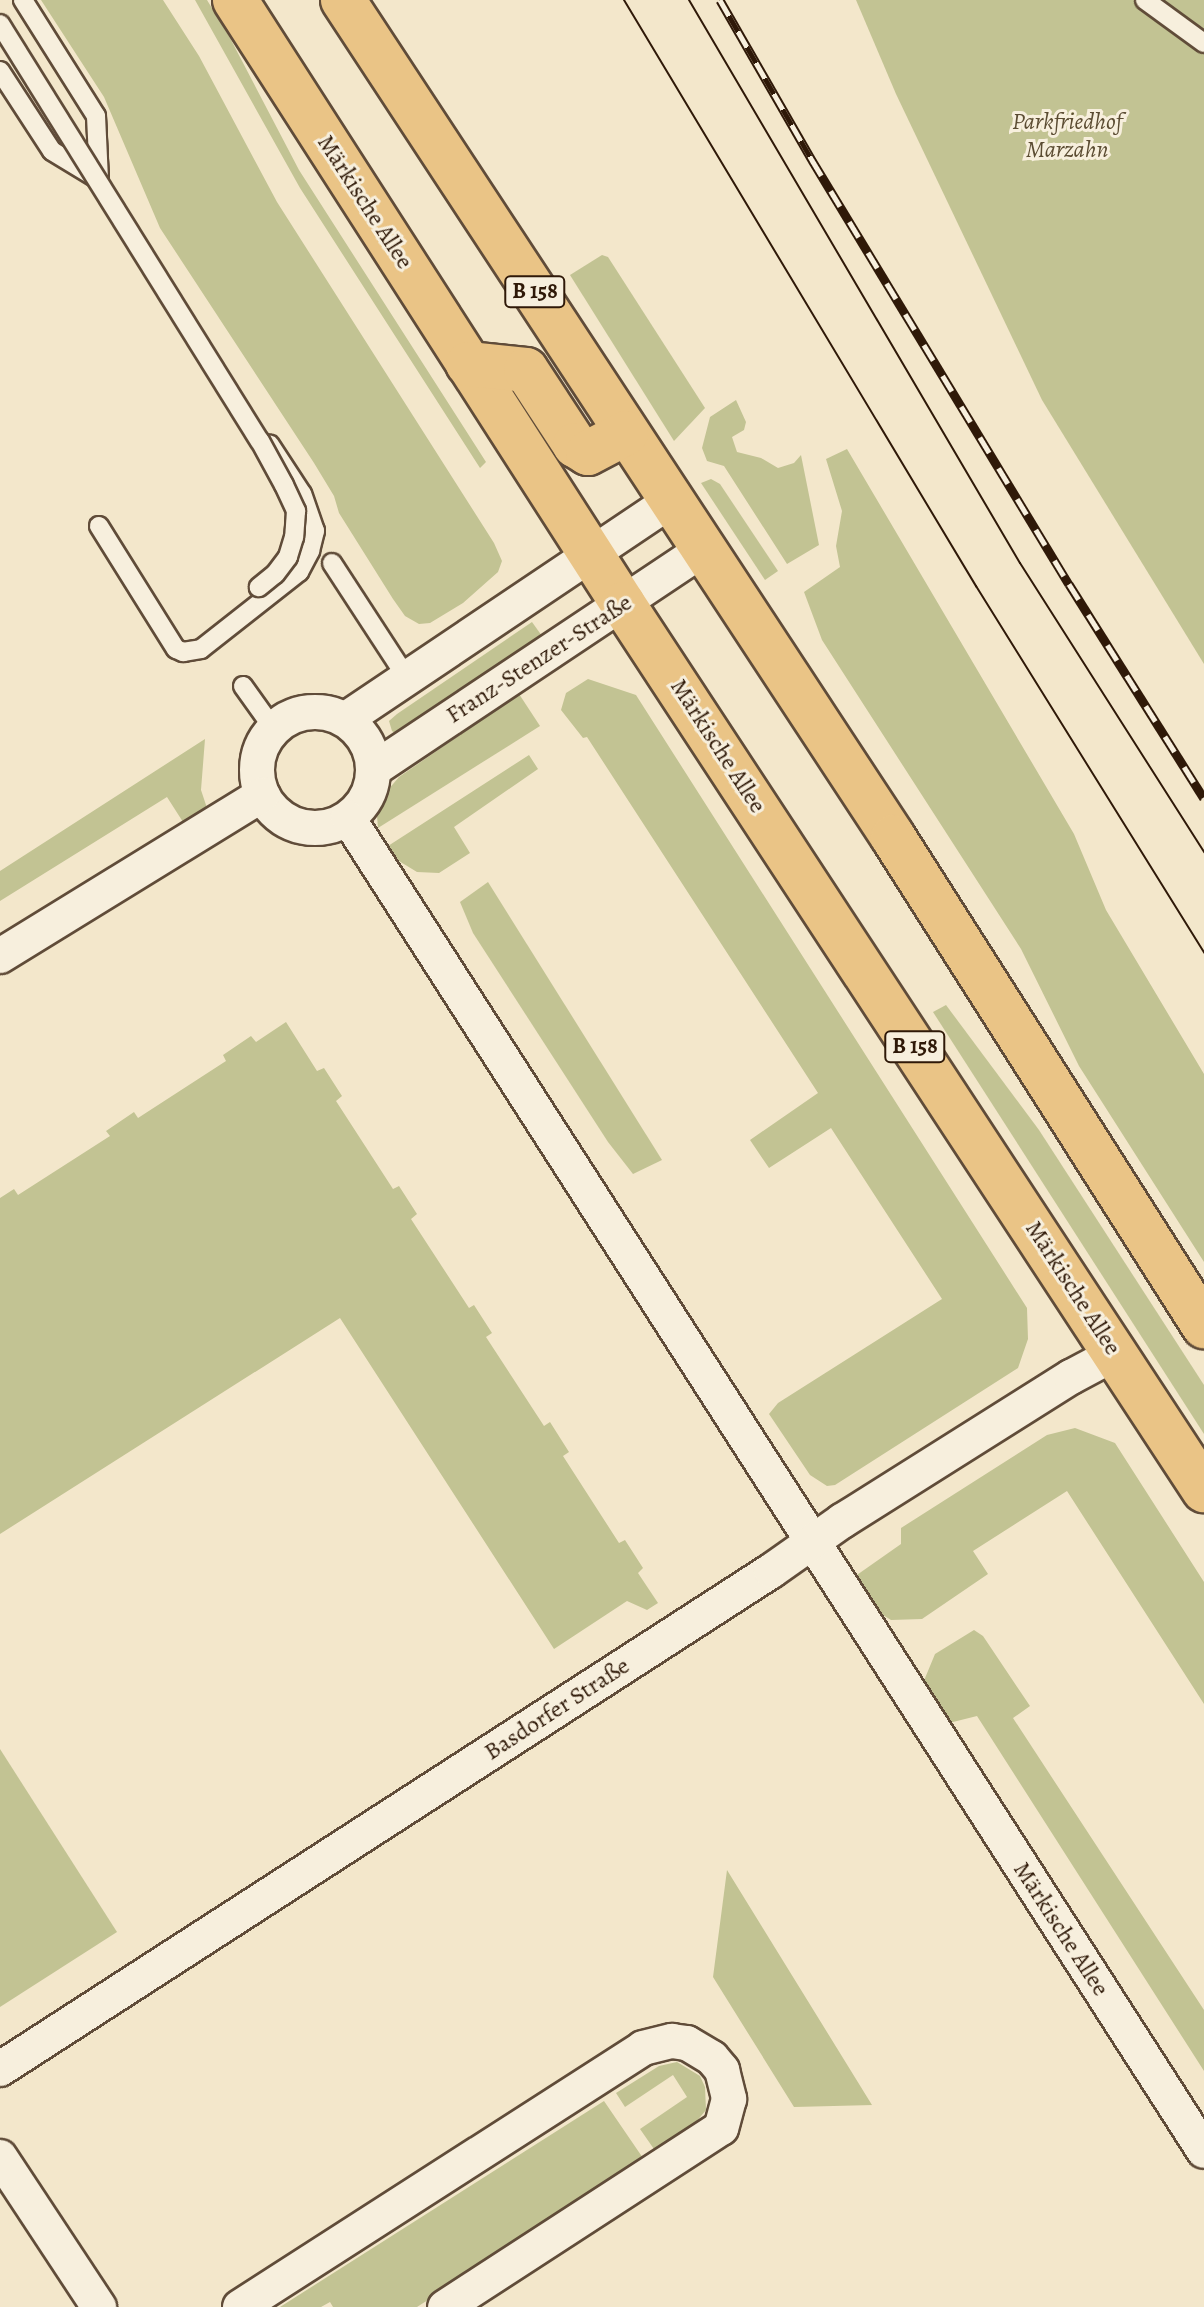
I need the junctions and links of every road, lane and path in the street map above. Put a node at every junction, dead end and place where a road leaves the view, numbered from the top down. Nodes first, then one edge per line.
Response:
1 (23, 0) edge
2 (235, 0) edge
3 (343, 0) edge
4 (1145, 0) edge
5 (0, 24) edge
6 (1204, 43) edge
7 (0, 71) edge
8 (99, 179) junction
9 (468, 364) junction
10 (626, 433) junction
11 (672, 500) junction
12 (99, 526) dead end
13 (704, 549) junction
14 (591, 554) junction
15 (332, 563) dead end
16 (259, 587) dead end
17 (623, 604) junction
18 (407, 678) junction
19 (243, 686) dead end
20 (346, 719) junction
21 (273, 728) junction
22 (374, 769) junction
23 (262, 795) junction
24 (348, 818) junction
25 (0, 956) edge
26 (1204, 1326) edge
27 (1116, 1353) junction
28 (1204, 1490) edge
29 (811, 1542) junction
30 (0, 2069) edge
31 (1204, 2151) edge
32 (0, 2157) edge
33 (99, 2307) edge
34 (240, 2307) edge
35 (445, 2307) edge

1 - 8 lane
2 - 9 main road, Märkische Allee / B 158
3 - 10 main road, B 158
4 - 6 lane
5 - 16 lane, bridge
7 - 8 lane
8 - 12 lane
9 - 10 main road
9 - 14 main road, Märkische Allee / B 158
10 - 11 main road, B 158
11 - 13 main road, B 158
11 - 14 street
13 - 17 street, Franz-Stenzer-Straße
13 - 26 main road, B 158
14 - 17 main road, Märkische Allee / B 158
14 - 18 street
15 - 18 lane
17 - 22 street, Franz-Stenzer-Straße
17 - 27 main road, Märkische Allee / B 158
18 - 20 street
19 - 21 lane
20 - 21 street
20 - 22 street
21 - 23 street
22 - 24 street
23 - 24 street
23 - 25 street
24 - 29 street, Märkische Allee
27 - 28 main road, Märkische Allee / B 158
27 - 29 street, Basdorfer Straße
29 - 30 street, Basdorfer Straße
29 - 31 street, Märkische Allee
32 - 33 street
34 - 35 street

